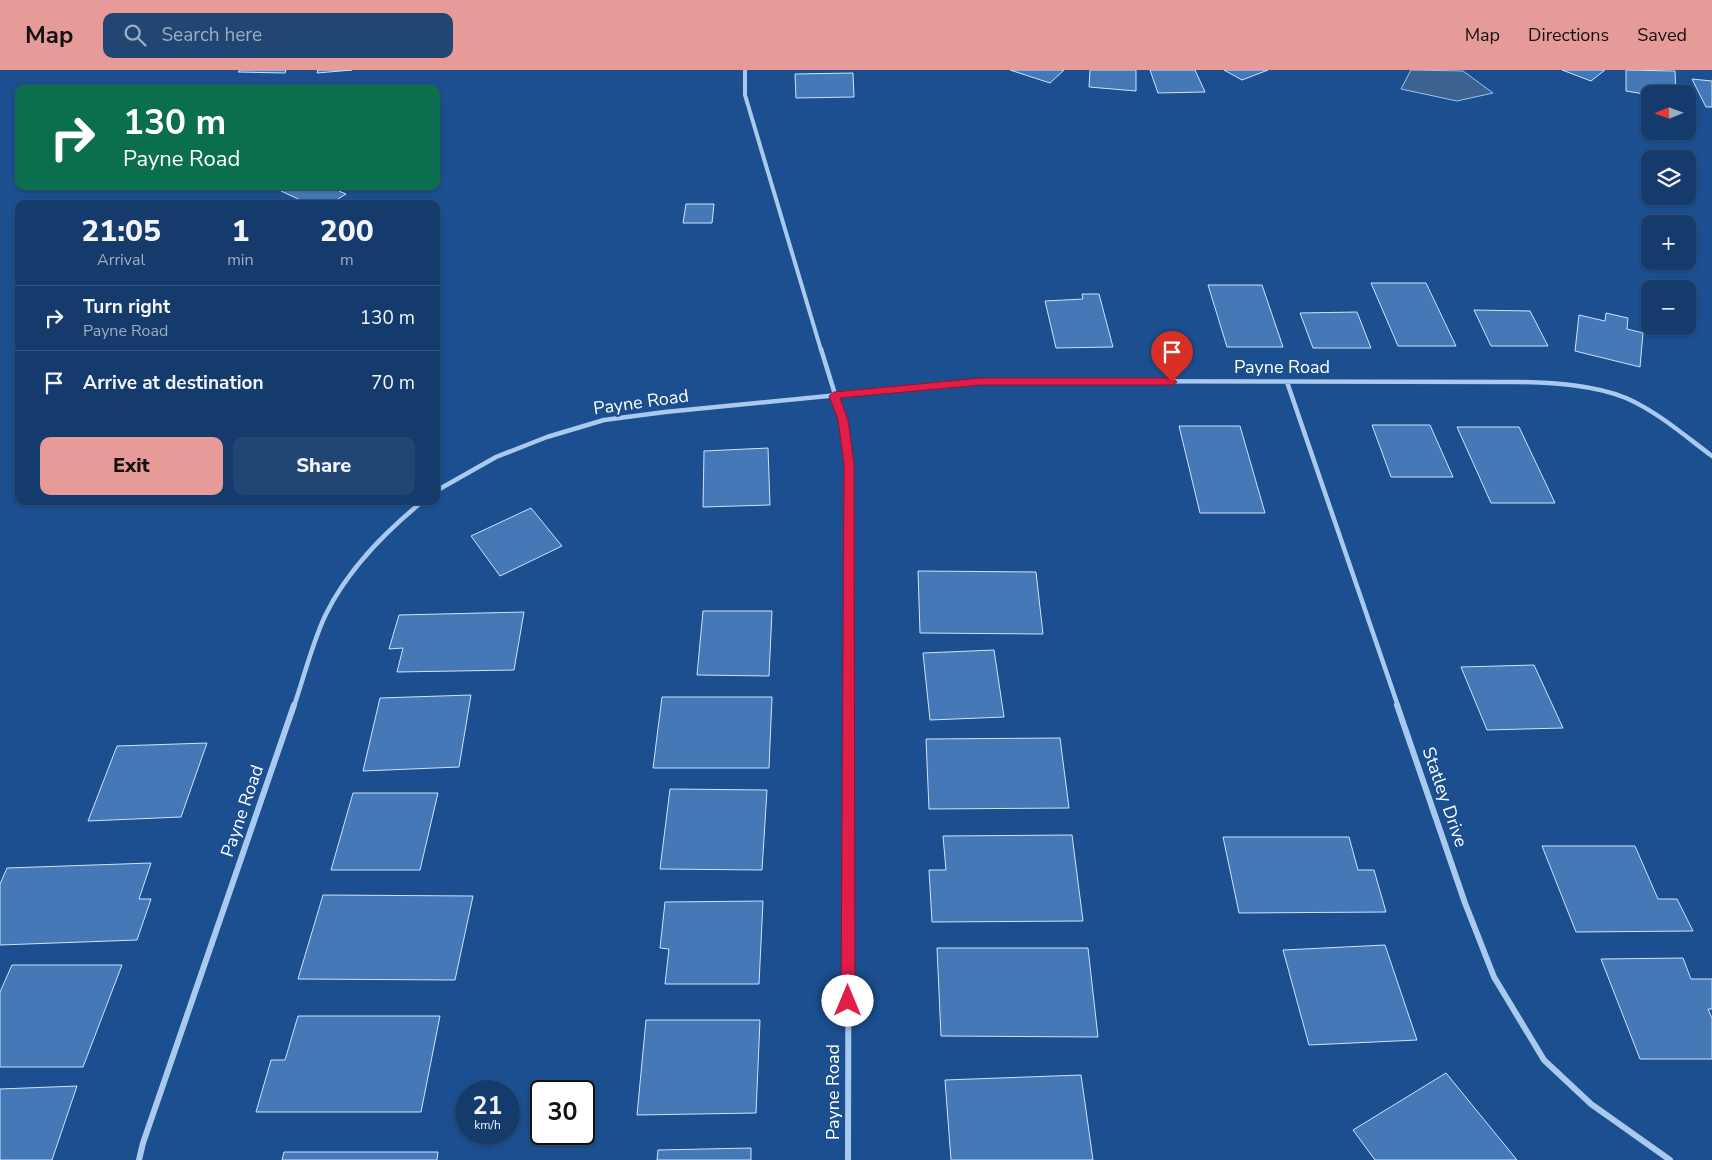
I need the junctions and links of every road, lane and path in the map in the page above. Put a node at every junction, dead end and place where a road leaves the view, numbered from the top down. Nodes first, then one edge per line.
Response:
1 (745, 70) edge
2 (1288, 382) junction
3 (834, 396) junction
4 (1712, 456) edge
5 (440, 489) edge
6 (419, 505) edge
7 (139, 1160) edge
8 (848, 1160) edge
9 (1670, 1160) edge

1 - 3 street, Payne Road
2 - 3 street, Payne Road
2 - 4 street, Payne Road
2 - 9 street, Statley Drive
3 - 5 street, Payne Road
3 - 8 street, Payne Road
6 - 7 street, Payne Road

